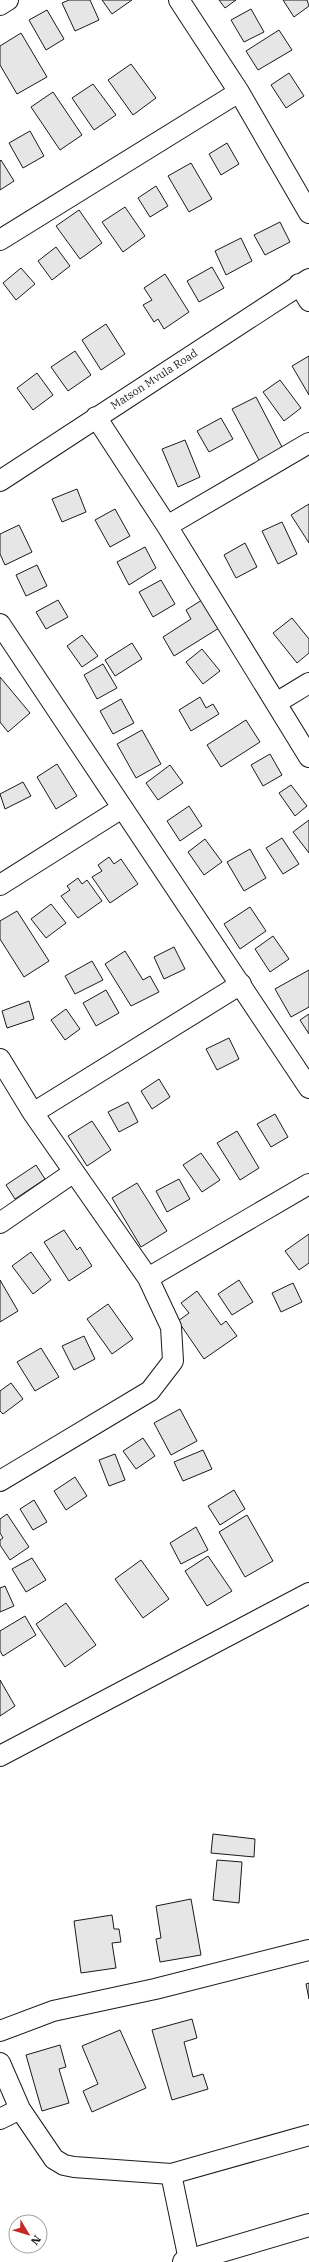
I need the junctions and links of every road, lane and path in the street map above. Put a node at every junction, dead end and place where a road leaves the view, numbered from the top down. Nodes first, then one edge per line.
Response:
1 (8, 0) edge
2 (179, 0) edge
3 (0, 5) edge
4 (239, 92) junction
5 (309, 213) edge
6 (0, 240) edge
7 (306, 288) edge
8 (96, 418) junction
9 (309, 443) edge
10 (0, 481) edge
11 (167, 526) junction
12 (3, 635) edge
13 (309, 683) edge
14 (276, 703) junction
15 (309, 757) edge
16 (122, 808) junction
17 (0, 885) edge
18 (241, 984) junction
19 (0, 1059) edge
20 (309, 1088) edge
21 (33, 1113) junction
22 (74, 1172) junction
23 (309, 1184) edge
24 (0, 1223) edge
25 (148, 1278) junction
26 (0, 1481) edge
27 (309, 1593) edge
28 (0, 1756) edge
29 (309, 1950) edge
30 (0, 2031) edge
31 (0, 2063) edge
32 (20, 2109) junction
33 (0, 2119) edge
34 (309, 2135) edge
35 (171, 2174) junction
36 (309, 2225) edge
37 (187, 2261) edge

1 - 3 street
2 - 4 street
4 - 5 street
4 - 6 street
7 - 8 street, Matson Mvula Road
8 - 10 street, Matson Mvula Road
8 - 11 street
9 - 11 street
11 - 14 street
12 - 16 street
13 - 14 street
14 - 15 street
16 - 17 street
16 - 18 street
18 - 20 street
18 - 21 street
19 - 21 street
21 - 22 street
22 - 24 street
22 - 25 street
23 - 25 street
25 - 26 street
27 - 28 street
29 - 30 street
31 - 32 street
32 - 33 street
32 - 35 street
34 - 35 street
35 - 37 street
36 - 37 highway

